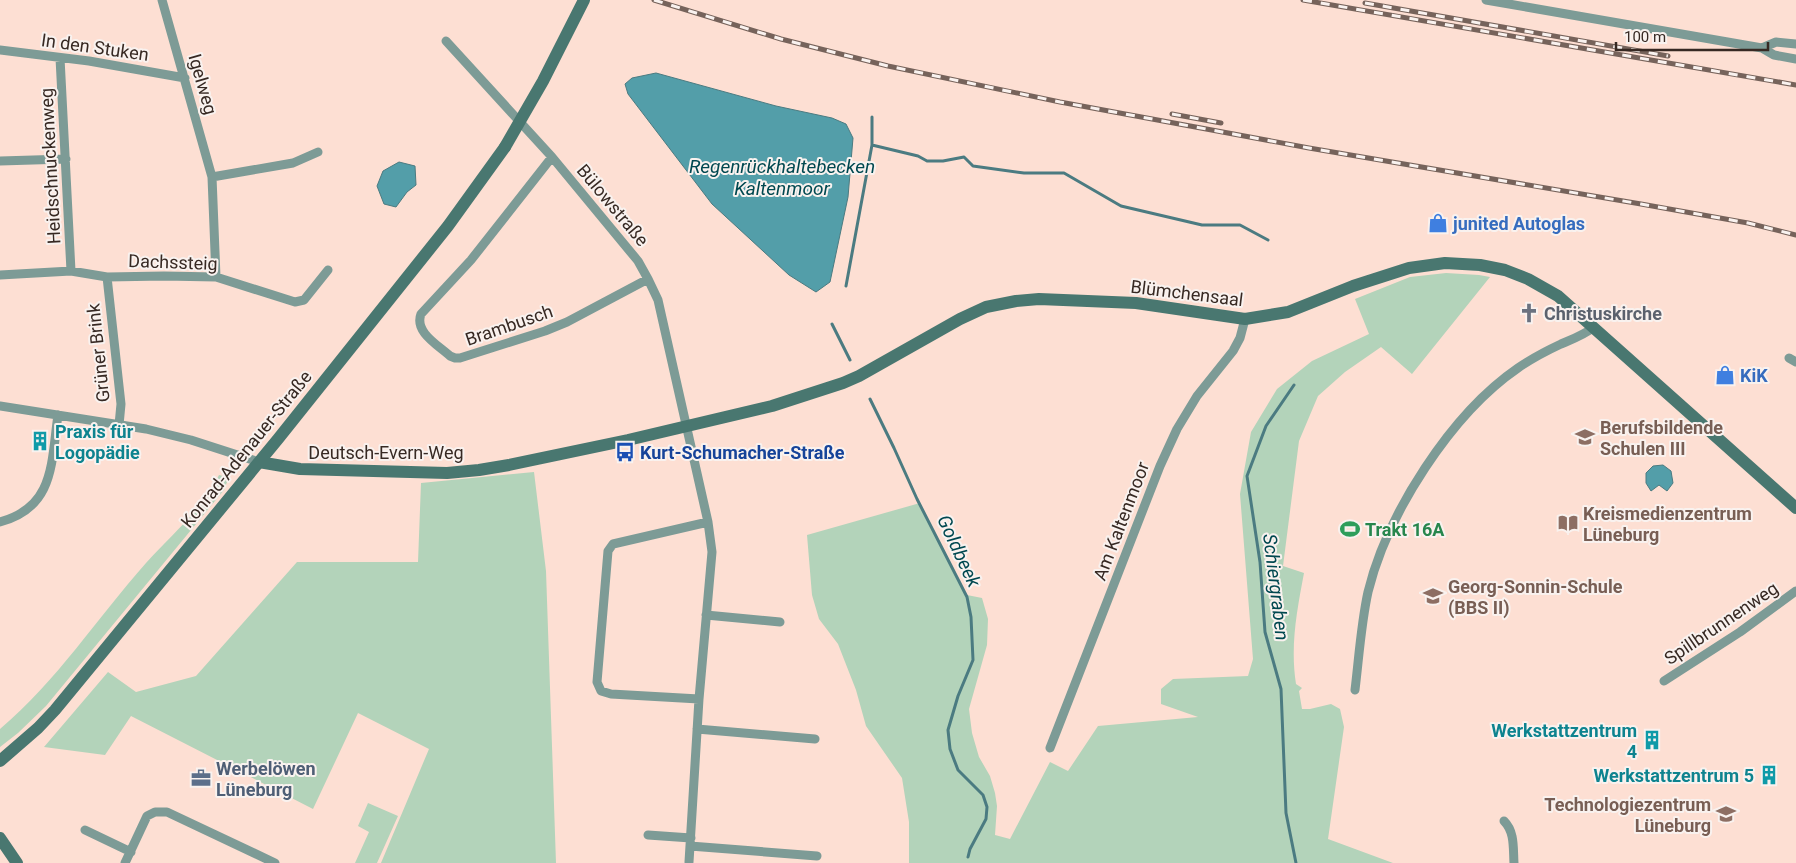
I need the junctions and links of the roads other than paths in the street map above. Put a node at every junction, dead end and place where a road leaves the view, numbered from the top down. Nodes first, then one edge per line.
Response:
1 (162, 0) edge
2 (584, 0) edge
3 (1486, 0) edge
4 (446, 41) dead end
5 (1796, 44) edge
6 (1762, 48) junction
7 (0, 50) edge
8 (60, 58) junction
9 (1796, 59) edge
10 (185, 78) junction
11 (318, 152) dead end
12 (552, 157) junction
13 (66, 159) junction
14 (0, 161) edge
15 (212, 177) junction
16 (328, 270) dead end
17 (71, 272) junction
18 (0, 275) edge
19 (216, 277) junction
20 (107, 278) junction
21 (648, 279) junction
22 (1246, 319) junction
23 (1594, 327) junction
24 (0, 406) edge
25 (772, 406) joint
26 (58, 416) junction
27 (119, 425) junction
28 (687, 426) junction
29 (259, 462) junction
30 (1796, 508) edge
31 (0, 522) edge
32 (708, 522) junction
33 (1796, 592) edge
34 (706, 615) junction
35 (780, 622) dead end
36 (1664, 681) dead end
37 (1355, 690) dead end
38 (699, 700) junction
39 (698, 729) junction
40 (815, 739) dead end
41 (1050, 748) dead end
42 (0, 761) edge
43 (1504, 821) dead end
44 (85, 830) dead end
45 (648, 835) dead end
46 (0, 838) edge
47 (691, 842) junction
48 (130, 852) junction
49 (818, 856) dead end
50 (689, 862) dead end
51 (17, 863) edge
52 (125, 863) edge
53 (275, 863) edge
54 (1514, 863) edge

1 - 10 street, Igelweg
2 - 29 street, Konrad-Adenauer-Straße, bridge
3 - 6 street
4 - 12 street, Bülowstraße
5 - 6 street
6 - 9 street
7 - 8 street, In den Stuken
8 - 10 street, In den Stuken
8 - 13 street, Heidschnuckenweg
10 - 15 street, Igelweg
11 - 15 street
12 - 21 street, Bülowstraße
12 - 21 street, Brambusch
13 - 14 street
13 - 17 street, Heidschnuckenweg
15 - 19 street, Igelweg
16 - 19 street, Dachssteig
17 - 18 street, Dachssteig
17 - 20 street, Dachssteig
19 - 20 street, Dachssteig
20 - 27 street, Grüner Brink
21 - 28 street, Bülowstraße
22 - 23 street, Blümchensaal
22 - 25 street, Blümchensaal
22 - 41 street, Am Kaltenmoor
23 - 30 street, Blümchensaal
23 - 37 street
24 - 26 street, Deutsch-Evern-Weg
25 - 28 street, Deutsch-Evern-Weg
26 - 27 street, Deutsch-Evern-Weg
26 - 31 street
27 - 29 street, Deutsch-Evern-Weg
28 - 29 street, Deutsch-Evern-Weg
28 - 32 street
29 - 42 street, Konrad-Adenauer-Straße
32 - 34 street
32 - 38 street
33 - 36 street, Spillbrunnenweg
34 - 35 street
34 - 38 street
38 - 39 street
39 - 40 street
39 - 47 street
43 - 54 street
44 - 48 street
45 - 47 street
46 - 51 street
47 - 49 street
47 - 50 street
48 - 52 street
48 - 53 street

